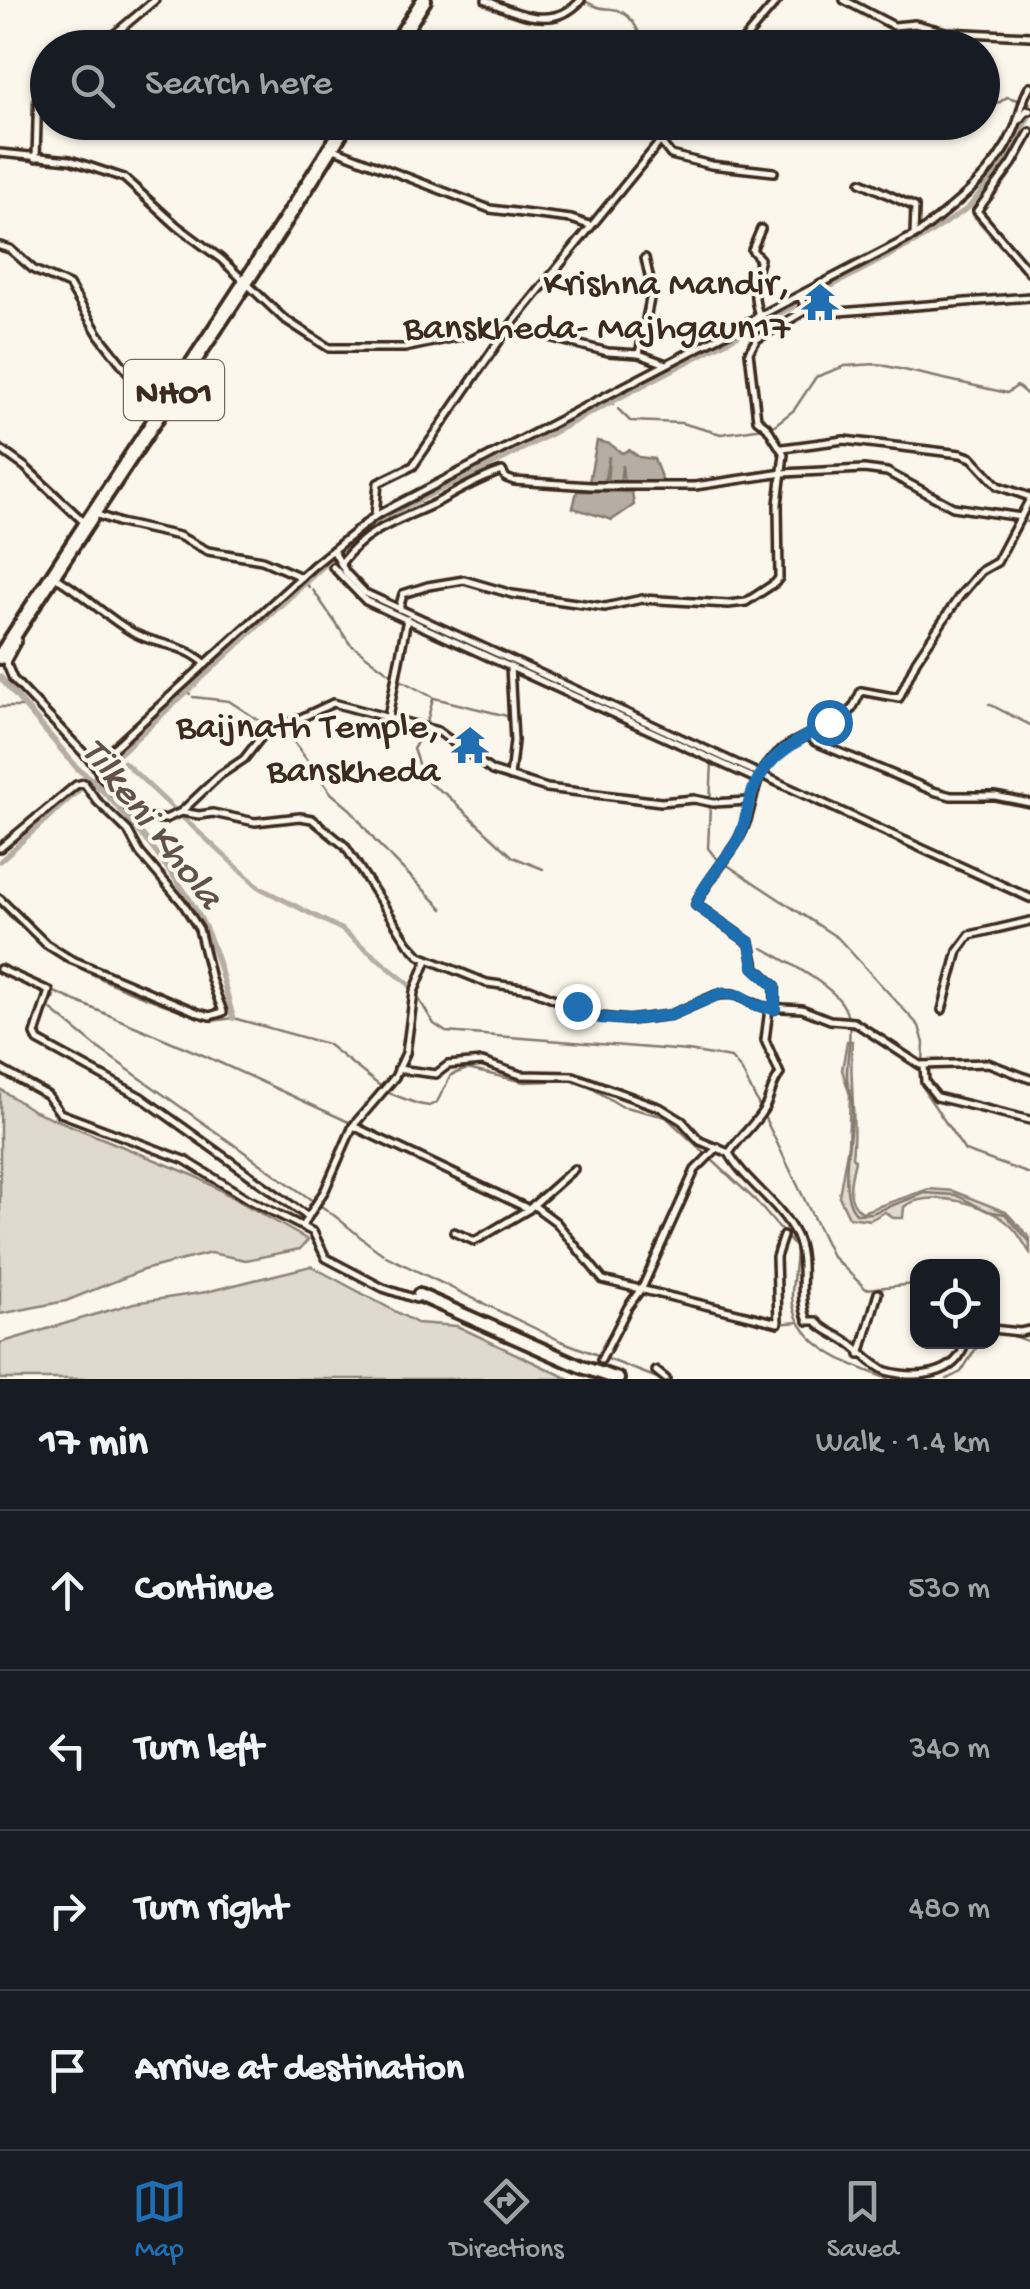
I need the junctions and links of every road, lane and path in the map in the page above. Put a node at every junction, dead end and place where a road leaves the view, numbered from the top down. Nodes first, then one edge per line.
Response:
1 (155, 0) edge
2 (424, 0) edge
3 (486, 0) edge
4 (581, 0) edge
5 (778, 0) edge
6 (844, 0) edge
7 (119, 30) edge
8 (405, 30) edge
9 (752, 30) edge
10 (938, 30) edge
11 (1000, 35) edge
12 (1030, 36) edge
13 (1030, 86) edge
14 (1030, 111) edge
15 (1016, 126) junction
16 (1030, 132) edge
17 (37, 140) edge
18 (336, 140) edge
19 (660, 142) joint
20 (331, 148) junction
21 (0, 153) edge
22 (36, 158) junction
23 (774, 172) dead end
24 (861, 182) dead end
25 (590, 225) junction
26 (761, 229) dead end
27 (914, 236) junction
28 (0, 246) edge
29 (646, 258) dead end
30 (1030, 273) edge
31 (247, 284) junction
32 (1030, 297) edge
33 (803, 303) junction
34 (760, 317) junction
35 (506, 331) junction
36 (639, 354) junction
37 (666, 364) junction
38 (178, 384) junction
39 (783, 448) junction
40 (0, 449) edge
41 (783, 475) junction
42 (1030, 498) edge
43 (375, 516) junction
44 (91, 519) junction
45 (1022, 521) junction
46 (337, 556) junction
47 (333, 567) dead end
48 (53, 575) junction
49 (301, 577) junction
50 (399, 609) junction
51 (407, 619) junction
52 (20, 628) junction
53 (0, 657) edge
54 (206, 664) junction
55 (510, 664) junction
56 (388, 716) junction
57 (808, 735) junction
58 (96, 765) junction
59 (760, 775) junction
60 (510, 778) junction
61 (749, 802) junction
62 (1030, 803) edge
63 (181, 812) junction
64 (2, 843) edge
65 (0, 898) edge
66 (1030, 898) edge
67 (1030, 920) edge
68 (427, 960) junction
69 (0, 969) edge
70 (772, 1008) junction
71 (942, 1010) dead end
72 (922, 1065) junction
73 (0, 1069) edge
74 (398, 1070) junction
75 (1030, 1080) edge
76 (1030, 1120) edge
77 (353, 1126) junction
78 (716, 1149) junction
79 (729, 1152) junction
80 (574, 1169) dead end
81 (531, 1207) junction
82 (308, 1216) junction
83 (302, 1226) junction
84 (454, 1232) dead end
85 (783, 1236) dead end
86 (640, 1290) junction
87 (878, 1293) dead end
88 (414, 1296) junction
89 (1000, 1329) edge
90 (1030, 1330) edge
91 (961, 1349) edge
92 (860, 1355) junction
93 (602, 1359) dead end
94 (656, 1371) dead end
95 (602, 1379) edge
96 (618, 1379) edge
97 (666, 1379) edge

1 - 7 street
2 - 8 highway
3 - 4 street
5 - 9 street
6 - 10 street
11 - 12 street
13 - 15 street
14 - 15 street
15 - 27 street
16 - 30 street
17 - 22 street
18 - 20 highway, NH01
19 - 23 street
19 - 25 street
20 - 25 street
20 - 31 highway, NH01
21 - 22 street
22 - 31 street
24 - 27 street
25 - 35 street
26 - 34 street
27 - 33 street
28 - 38 street
29 - 36 street
31 - 35 street
31 - 38 highway, NH01
32 - 33 street
33 - 34 street
33 - 39 street
34 - 37 street
35 - 36 street
35 - 43 street
36 - 37 street
37 - 43 street
38 - 44 highway, NH01
39 - 41 street
39 - 42 street
40 - 44 street
41 - 45 street
41 - 46 street
41 - 50 street
42 - 45 street
43 - 46 street
44 - 48 highway, NH01
44 - 49 street
45 - 57 street
46 - 49 street
46 - 50 street
47 - 51 street
48 - 52 highway, NH01
48 - 54 street
49 - 54 street
50 - 59 street
51 - 55 street
51 - 56 street
52 - 53 highway, NH01
52 - 58 street
54 - 58 street
55 - 59 street
55 - 60 street
56 - 60 street
56 - 63 street
57 - 59 street
57 - 62 street
58 - 63 street
59 - 61 street
59 - 66 street
60 - 61 street
61 - 70 street
63 - 68 street
64 - 65 street
67 - 71 street
68 - 70 street
68 - 74 street
69 - 82 street
70 - 72 street
70 - 79 street
72 - 75 street
72 - 76 street
73 - 83 street
74 - 77 street
74 - 78 street
77 - 81 street
77 - 82 street
78 - 79 street
78 - 86 street
79 - 92 street
80 - 81 street
81 - 84 street
81 - 86 street
82 - 83 street
83 - 88 street
85 - 86 street
86 - 93 street
87 - 92 street
88 - 95 main road
88 - 96 main road
89 - 90 street
91 - 92 street
94 - 97 street

